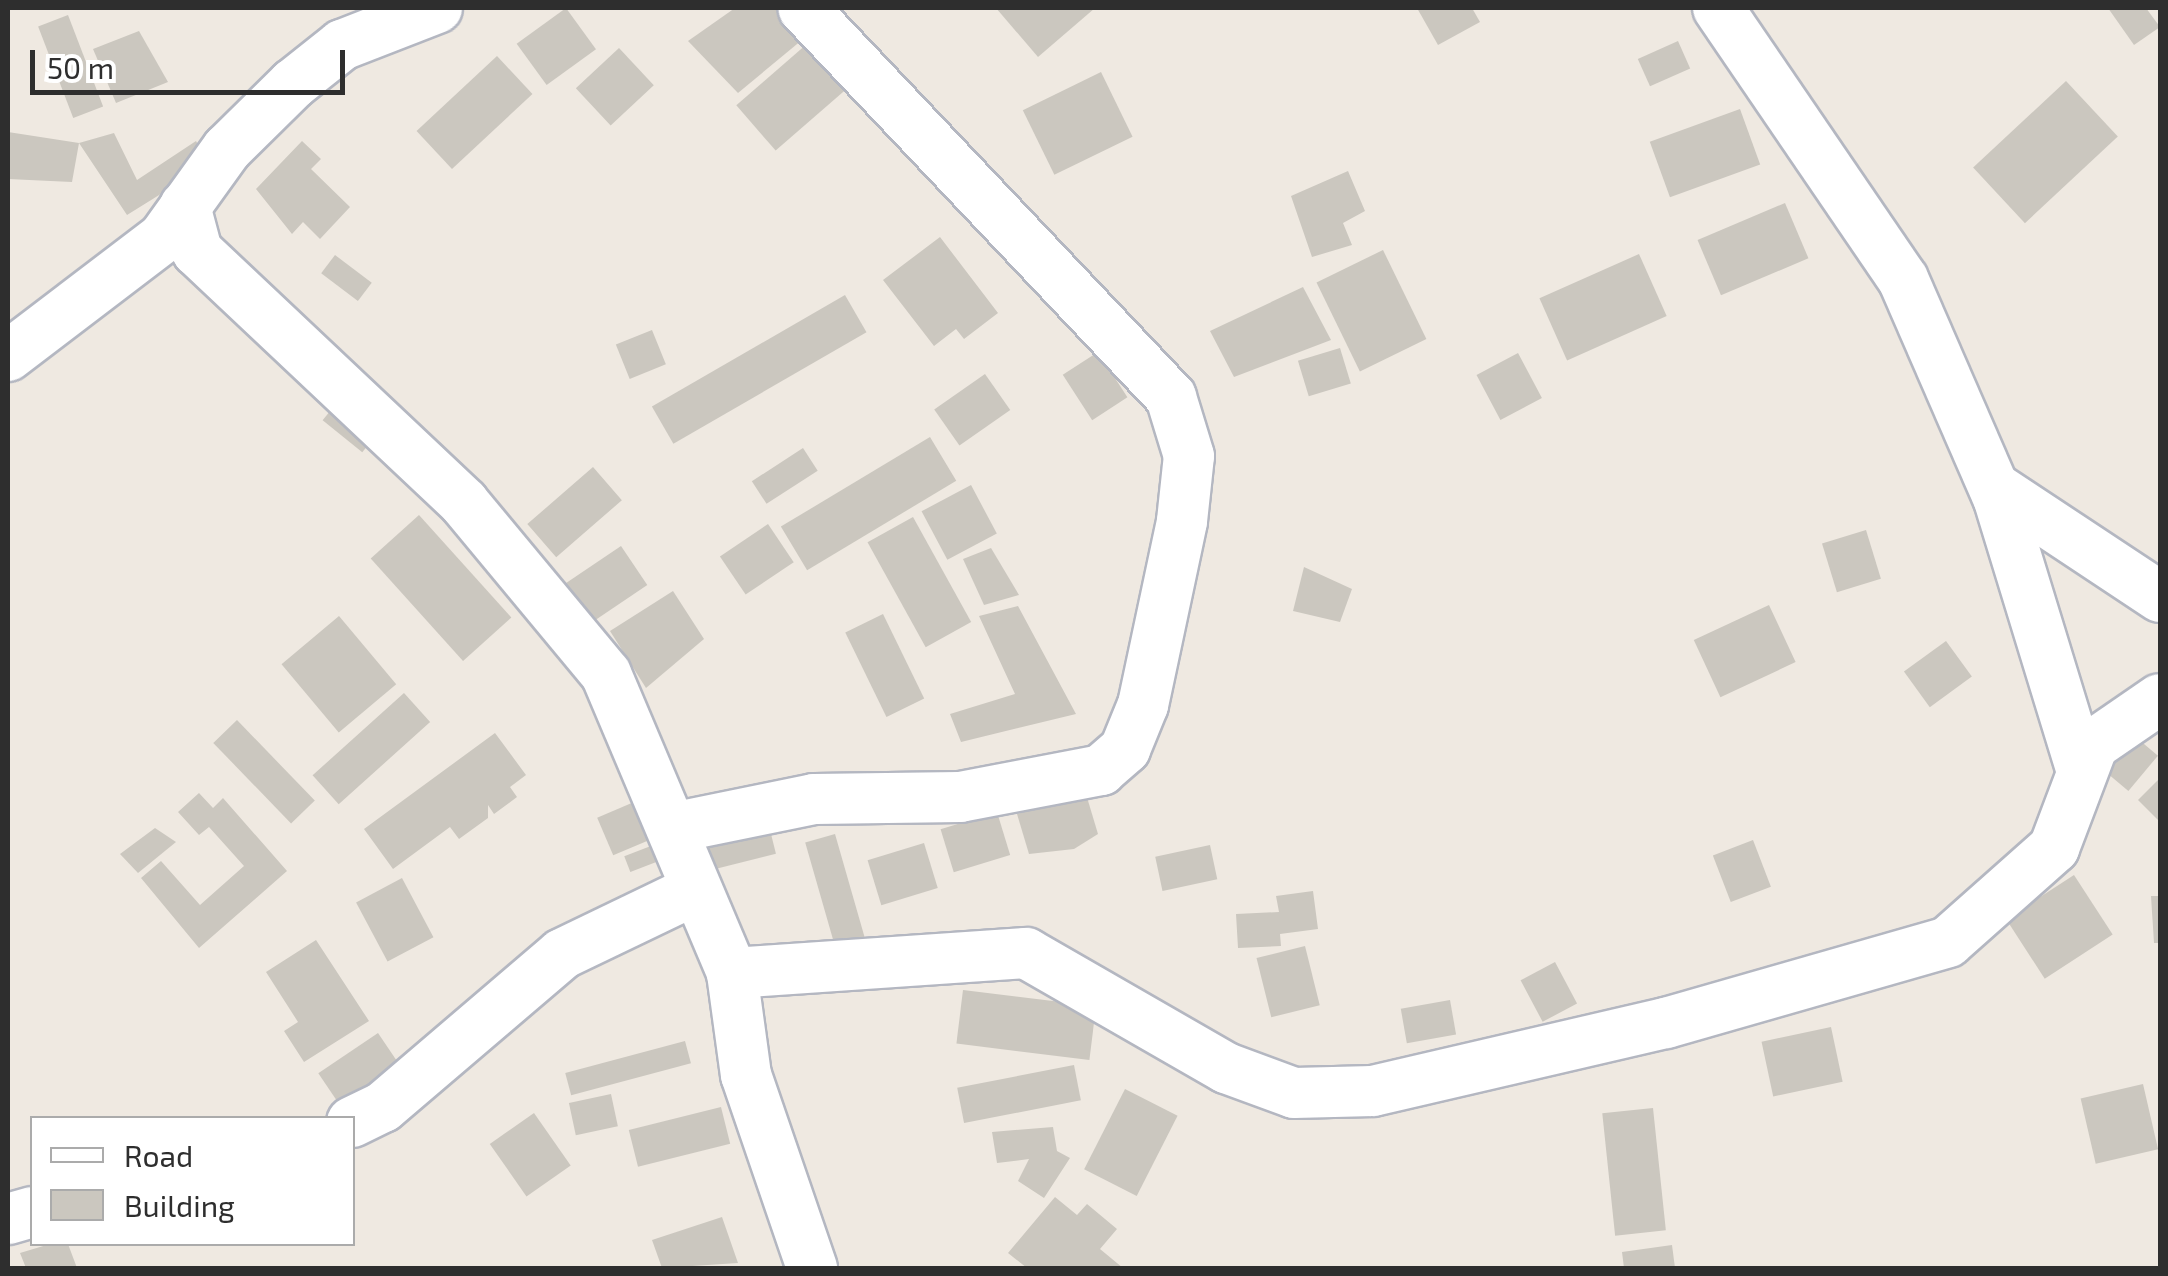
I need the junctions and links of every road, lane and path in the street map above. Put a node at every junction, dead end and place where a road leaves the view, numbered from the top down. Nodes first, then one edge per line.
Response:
1 (437, 8) edge
2 (804, 8) edge
3 (1718, 8) edge
4 (185, 206) junction
5 (8, 356) edge
6 (1994, 487) junction
7 (2160, 597) edge
8 (2160, 698) edge
9 (2082, 772) junction
10 (672, 828) junction
11 (691, 892) junction
12 (732, 973) junction
13 (355, 1121) edge
14 (812, 1268) edge

1 - 4 street
2 - 10 street
3 - 6 street
4 - 5 street
4 - 10 street
6 - 7 street
6 - 9 street
8 - 9 street
9 - 12 street
10 - 11 street
11 - 12 street
11 - 13 street
12 - 14 street

